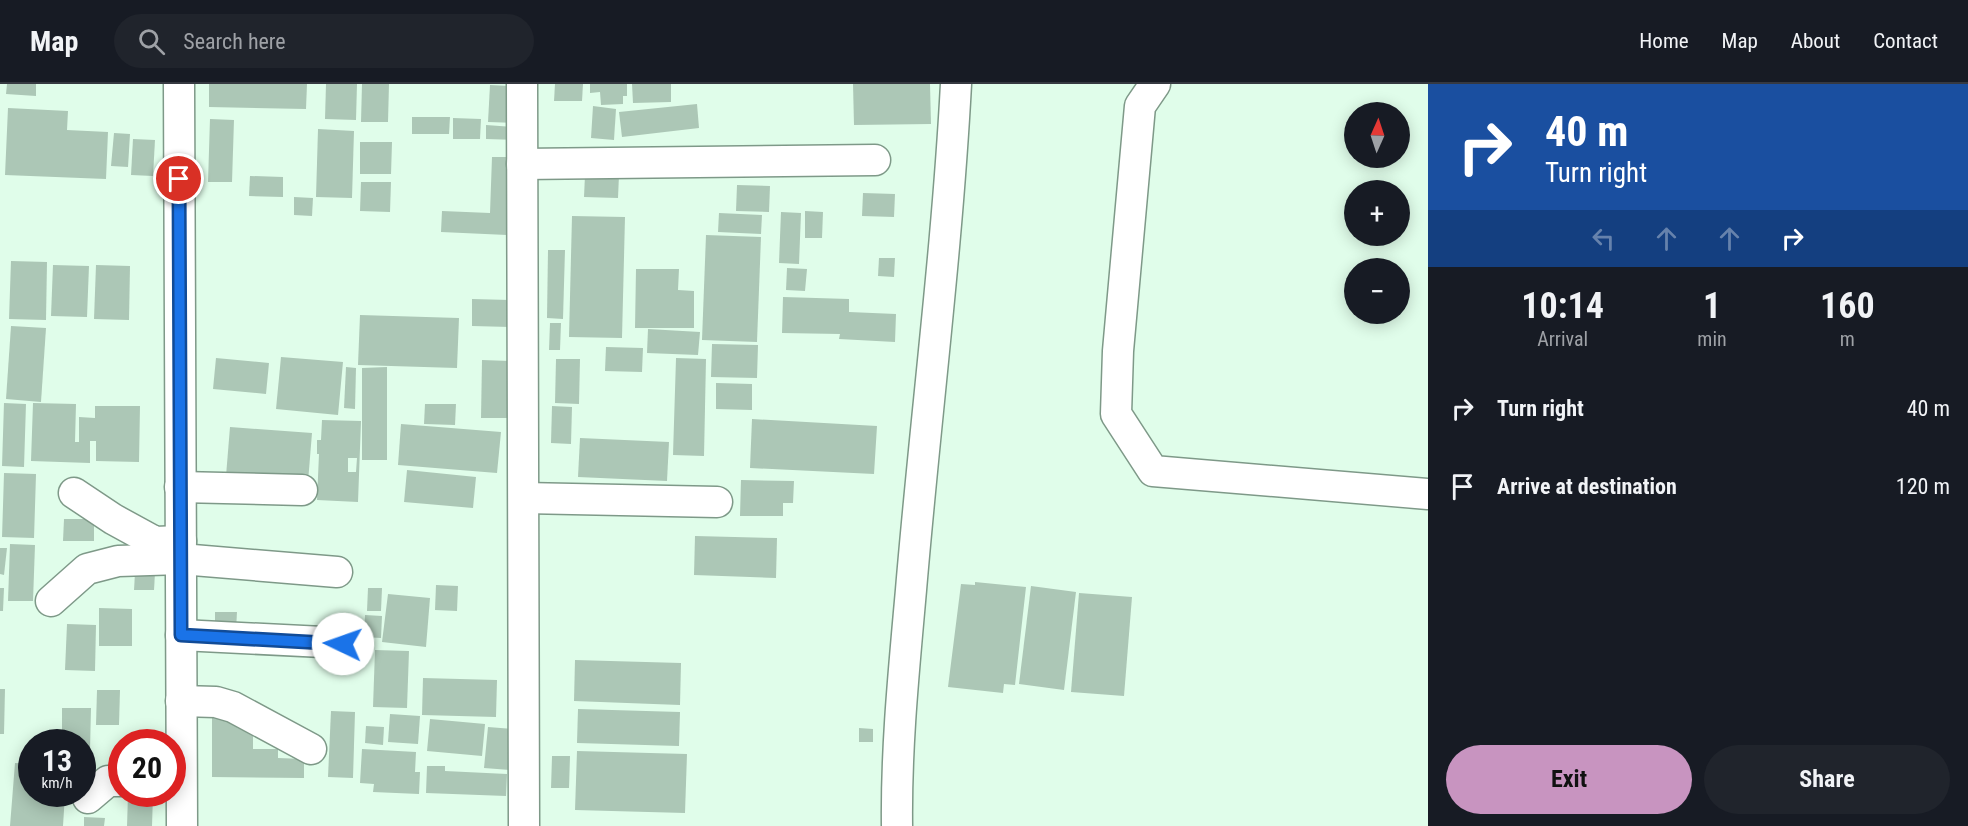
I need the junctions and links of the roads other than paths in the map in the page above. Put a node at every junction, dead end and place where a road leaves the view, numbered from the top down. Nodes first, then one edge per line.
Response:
1 (179, 84) edge
2 (522, 84) edge
3 (956, 84) edge
4 (1155, 84) edge
5 (875, 160) dead end
6 (522, 164) junction
7 (180, 487) junction
8 (302, 490) dead end
9 (74, 493) dead end
10 (1428, 494) edge
11 (524, 498) junction
12 (717, 502) dead end
13 (181, 550) junction
14 (337, 572) dead end
15 (51, 601) dead end
16 (181, 635) junction
17 (343, 644) dead end
18 (181, 701) junction
19 (180, 729) edge
20 (311, 749) dead end
21 (108, 781) edge
22 (96, 791) edge
23 (180, 807) edge
24 (182, 826) edge
25 (524, 826) edge
26 (897, 826) edge

1 - 7 street
2 - 6 street
3 - 26 street
4 - 10 street
5 - 6 street
6 - 11 street
7 - 8 street
7 - 13 street
9 - 13 street
11 - 12 street
11 - 25 street
13 - 14 street
13 - 15 street
13 - 16 street
16 - 17 street
16 - 18 street
18 - 19 street
18 - 20 street
21 - 22 street
23 - 24 street

